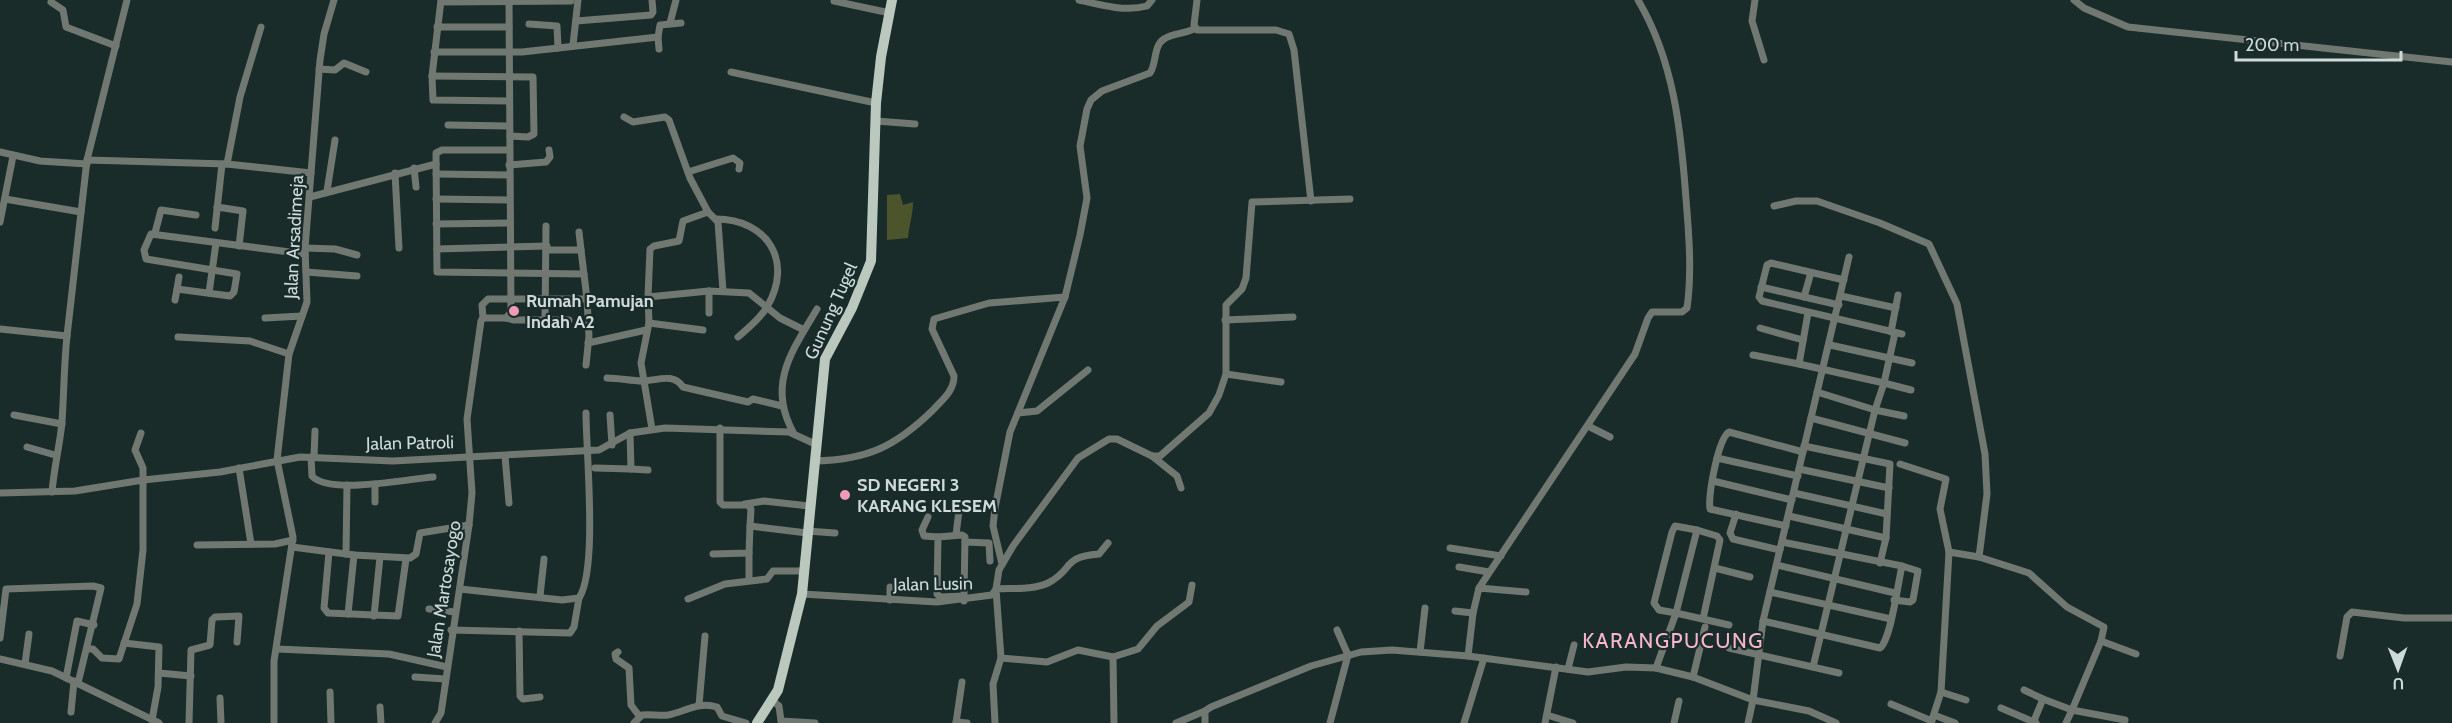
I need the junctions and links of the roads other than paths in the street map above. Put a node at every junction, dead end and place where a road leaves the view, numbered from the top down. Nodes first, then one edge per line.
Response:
1 (127, 0) edge
2 (334, 0) edge
3 (652, 0) edge
4 (676, 0) edge
5 (892, 0) edge
6 (1079, 0) edge
7 (1152, 0) edge
8 (1197, 0) edge
9 (1638, 0) edge
10 (1755, 0) edge
11 (2074, 0) edge
12 (441, 1) edge
13 (484, 1) edge
14 (509, 1) edge
15 (556, 1) edge
16 (574, 1) edge
17 (834, 1) edge
18 (51, 2) dead end
19 (890, 13) junction
20 (576, 21) junction
21 (670, 23) junction
22 (681, 23) dead end
23 (529, 24) dead end
24 (261, 27) dead end
25 (437, 27) junction
26 (509, 27) junction
27 (1196, 28) junction
28 (658, 37) junction
29 (573, 45) junction
30 (116, 46) junction
31 (558, 48) junction
32 (659, 49) dead end
33 (434, 52) junction
34 (509, 52) junction
35 (1764, 60) dead end
36 (2452, 62) edge
37 (319, 69) junction
38 (366, 72) dead end
39 (731, 72) dead end
40 (432, 76) junction
41 (509, 76) junction
42 (509, 101) junction
43 (876, 103) junction
44 (624, 117) dead end
45 (876, 121) junction
46 (915, 123) dead end
47 (448, 124) dead end
48 (509, 126) junction
49 (510, 136) junction
50 (335, 140) dead end
51 (509, 150) junction
52 (549, 150) dead end
53 (0, 152) edge
54 (13, 156) junction
55 (87, 162) junction
56 (224, 164) junction
57 (436, 164) junction
58 (509, 165) junction
59 (414, 168) junction
60 (740, 169) dead end
61 (311, 172) junction
62 (688, 172) junction
63 (395, 173) junction
64 (436, 174) junction
65 (509, 175) junction
66 (416, 187) dead end
67 (327, 191) junction
68 (310, 196) junction
69 (436, 199) junction
70 (1350, 199) dead end
71 (4, 200) junction
72 (509, 200) junction
73 (1311, 201) junction
74 (1774, 206) dead end
75 (217, 207) junction
76 (81, 212) junction
77 (708, 212) junction
78 (196, 215) dead end
79 (716, 219) junction
80 (0, 222) edge
81 (510, 223) junction
82 (436, 224) junction
83 (546, 226) dead end
84 (215, 228) dead end
85 (579, 232) dead end
86 (155, 233) junction
87 (216, 243) junction
88 (239, 246) junction
89 (511, 247) junction
90 (399, 248) dead end
91 (547, 248) junction
92 (436, 249) junction
93 (582, 250) junction
94 (305, 251) junction
95 (357, 255) dead end
96 (1849, 257) dead end
97 (211, 269) junction
98 (306, 272) junction
99 (547, 273) junction
100 (511, 274) junction
101 (584, 274) junction
102 (357, 276) dead end
103 (1810, 276) dead end
104 (178, 277) dead end
105 (1844, 280) junction
106 (1761, 287) junction
107 (177, 289) junction
108 (709, 291) junction
109 (723, 291) junction
110 (209, 293) junction
111 (1898, 295) dead end
112 (1841, 296) junction
113 (648, 297) junction
114 (1065, 297) junction
115 (1804, 297) junction
116 (546, 298) junction
117 (511, 299) junction
118 (587, 299) junction
119 (175, 300) dead end
120 (1839, 305) junction
121 (767, 306) junction
122 (1896, 308) junction
123 (817, 309) dead end
124 (709, 313) dead end
125 (1808, 313) junction
126 (302, 316) junction
127 (1293, 317) dead end
128 (265, 318) dead end
129 (483, 318) junction
130 (506, 318) junction
131 (545, 320) junction
132 (569, 320) dead end
133 (1225, 320) junction
134 (1836, 320) junction
135 (648, 327) junction
136 (1760, 328) dead end
137 (0, 329) edge
138 (703, 330) dead end
139 (804, 330) junction
140 (1896, 333) junction
141 (67, 336) junction
142 (178, 337) dead end
143 (738, 337) dead end
144 (1803, 340) junction
145 (588, 343) junction
146 (1830, 345) junction
147 (289, 354) junction
148 (1754, 355) dead end
149 (1890, 358) junction
150 (1912, 363) dead end
151 (586, 364) dead end
152 (1799, 364) junction
153 (1823, 369) junction
154 (1088, 370) dead end
155 (1226, 374) junction
156 (607, 378) dead end
157 (644, 381) junction
158 (1281, 382) dead end
159 (1884, 383) junction
160 (1911, 390) dead end
161 (1817, 392) junction
162 (782, 406) junction
163 (1875, 410) junction
164 (585, 413) dead end
165 (1018, 413) junction
166 (14, 415) dead end
167 (610, 416) dead end
168 (1904, 416) dead end
169 (1811, 418) junction
170 (62, 424) junction
171 (1588, 426) junction
172 (720, 428) junction
173 (652, 429) junction
174 (315, 432) dead end
175 (630, 432) junction
176 (793, 432) junction
177 (1869, 432) junction
178 (141, 433) dead end
179 (1610, 437) dead end
180 (1905, 443) dead end
181 (815, 444) junction
182 (612, 445) junction
183 (27, 447) dead end
184 (1803, 449) junction
185 (585, 451) junction
186 (55, 454) junction
187 (505, 456) junction
188 (1152, 456) junction
189 (312, 457) junction
190 (470, 457) junction
191 (1717, 458) junction
192 (1864, 458) junction
193 (277, 460) junction
194 (814, 461) junction
195 (1900, 464) dead end
196 (238, 468) junction
197 (595, 468) dead end
198 (632, 468) junction
199 (648, 470) dead end
200 (1798, 472) junction
201 (433, 477) dead end
202 (143, 480) junction
203 (1713, 481) junction
204 (1857, 481) junction
205 (375, 484) junction
206 (347, 486) junction
207 (1181, 488) dead end
208 (1889, 488) junction
209 (52, 492) junction
210 (0, 493) edge
211 (1793, 497) junction
212 (375, 502) dead end
213 (960, 502) dead end
214 (509, 504) dead end
215 (745, 504) junction
216 (1851, 505) junction
217 (809, 506) junction
218 (1736, 514) junction
219 (1887, 514) junction
220 (1789, 516) junction
221 (928, 517) dead end
222 (469, 525) junction
223 (750, 526) junction
224 (1786, 526) junction
225 (1847, 528) junction
226 (1697, 530) junction
227 (807, 532) junction
228 (835, 533) dead end
229 (956, 535) junction
230 (938, 537) junction
231 (1886, 538) junction
232 (965, 542) junction
233 (1108, 543) dead end
234 (251, 544) junction
235 (292, 544) junction
236 (197, 545) dead end
237 (1781, 546) junction
238 (1450, 548) dead end
239 (329, 552) junction
240 (1949, 552) junction
241 (749, 553) junction
242 (1841, 553) junction
243 (350, 554) junction
244 (713, 554) dead end
245 (1501, 555) junction
246 (1979, 556) junction
247 (380, 557) junction
248 (406, 559) junction
249 (544, 559) dead end
250 (990, 561) dead end
251 (1880, 563) junction
252 (1002, 564) junction
253 (1777, 565) junction
254 (1902, 566) junction
255 (1459, 567) dead end
256 (1716, 568) junction
257 (805, 572) junction
258 (1489, 572) junction
259 (1750, 577) dead end
260 (1834, 577) junction
261 (749, 580) junction
262 (1192, 585) dead end
263 (890, 587) dead end
264 (460, 588) junction
265 (1479, 588) junction
266 (996, 589) junction
267 (1526, 592) dead end
268 (1770, 592) junction
269 (802, 594) junction
270 (540, 596) junction
271 (1895, 596) junction
272 (579, 598) junction
273 (964, 598) junction
274 (688, 599) dead end
275 (890, 600) junction
276 (1827, 605) junction
277 (1425, 608) dead end
278 (429, 609) dead end
279 (1455, 611) dead end
280 (454, 612) junction
281 (1473, 613) junction
282 (1676, 613) junction
283 (348, 614) junction
284 (374, 616) junction
285 (2452, 618) edge
286 (1703, 619) junction
287 (1891, 619) junction
288 (1763, 621) junction
289 (94, 625) junction
290 (1729, 625) dead end
291 (1705, 627) dead end
292 (451, 630) junction
293 (1337, 630) dead end
294 (519, 631) junction
295 (1819, 632) junction
296 (28, 634) dead end
297 (75, 636) junction
298 (705, 636) dead end
299 (0, 638) edge
300 (91, 639) junction
301 (2101, 641) junction
302 (237, 642) dead end
303 (124, 643) junction
304 (1574, 645) dead end
305 (1729, 648) dead end
306 (88, 649) junction
307 (277, 649) junction
308 (618, 652) dead end
309 (1420, 652) junction
310 (2136, 654) dead end
311 (1348, 655) junction
312 (1468, 656) junction
313 (1757, 656) junction
314 (2340, 656) dead end
315 (1113, 657) junction
316 (1000, 658) junction
317 (1484, 658) junction
318 (0, 659) edge
319 (25, 664) junction
320 (447, 667) junction
321 (1556, 667) junction
322 (1813, 667) junction
323 (1656, 668) junction
324 (1568, 669) junction
325 (159, 673) junction
326 (1839, 673) dead end
327 (191, 676) junction
328 (415, 677) dead end
329 (1693, 677) junction
330 (66, 678) junction
331 (445, 679) junction
332 (76, 682) junction
333 (962, 682) dead end
334 (2024, 690) dead end
335 (330, 692) dead end
336 (1941, 692) junction
337 (540, 697) dead end
338 (220, 698) dead end
339 (2043, 699) junction
340 (1753, 700) junction
341 (1966, 700) dead end
342 (773, 701) junction
343 (1679, 701) dead end
344 (1891, 704) dead end
345 (699, 705) junction
346 (380, 707) dead end
347 (2001, 708) dead end
348 (2072, 710) junction
349 (1205, 711) junction
350 (71, 712) dead end
351 (142, 714) junction
352 (640, 717) junction
353 (1546, 719) edge
354 (1932, 720) edge
355 (2125, 720) dead end
356 (156, 722) edge
357 (437, 722) edge
358 (956, 722) edge
359 (141, 723) edge
360 (189, 723) edge
361 (220, 723) edge
362 (274, 723) edge
363 (331, 723) edge
364 (381, 723) edge
365 (634, 723) edge
366 (746, 723) edge
367 (757, 723) edge
368 (815, 723) edge
369 (967, 723) edge
370 (995, 723) edge
371 (1114, 723) edge
372 (1176, 723) edge
373 (1205, 723) edge
374 (1330, 723) edge
375 (1464, 723) edge
376 (1573, 723) edge
377 (1674, 723) edge
378 (1748, 723) edge
379 (1836, 723) edge
380 (1955, 723) edge
381 (2034, 723) edge
382 (2066, 723) edge

1 - 30 street
2 - 37 street, Jalan Arsadimeja
3 - 20 street
4 - 21 street
5 - 19 main road, Gunung Tugel
6 - 7 street
8 - 27 street
9 - 171 street
10 - 35 street
11 - 36 street
12 - 13 street
12 - 25 street
13 - 14 street
14 - 15 street
14 - 26 street
15 - 16 street
16 - 20 street
17 - 19 street
18 - 30 street
19 - 43 main road, Gunung Tugel
20 - 29 street
21 - 22 street
21 - 28 street
23 - 31 street
24 - 56 street
25 - 26 street
25 - 33 street
26 - 34 street
27 - 73 street
27 - 114 street
28 - 29 street
28 - 32 street
29 - 31 street
30 - 55 street
31 - 34 street
33 - 34 street
33 - 40 street
34 - 41 street
37 - 38 street
37 - 61 street, Jalan Arsadimeja
39 - 43 street
40 - 41 street
40 - 42 street
41 - 42 street
41 - 49 street
42 - 48 street
43 - 45 main road, Gunung Tugel
44 - 62 street
45 - 46 street
45 - 181 main road, Gunung Tugel
47 - 48 street
48 - 49 street
49 - 51 street
50 - 67 street
51 - 57 street
51 - 58 street
52 - 58 street
53 - 54 street
54 - 55 street
54 - 71 street
55 - 56 street
55 - 76 street
56 - 61 street
56 - 75 street
57 - 59 street
57 - 64 street
58 - 65 street
59 - 63 street
59 - 66 street
60 - 62 street
61 - 68 street, Jalan Arsadimeja
62 - 77 street
63 - 67 street
63 - 90 street
64 - 65 street
64 - 69 street
65 - 72 street
67 - 68 street
68 - 94 street, Jalan Arsadimeja
69 - 72 street
69 - 82 street
70 - 73 street
71 - 76 street
71 - 80 street
72 - 81 street
73 - 133 street
74 - 246 street
75 - 84 street
75 - 88 street
76 - 141 street
77 - 79 street
77 - 113 street
78 - 86 street
79 - 109 street
79 - 121 street
81 - 82 street
81 - 89 street
82 - 92 street
83 - 91 street
85 - 93 street
86 - 87 street
86 - 97 street
87 - 88 street
87 - 97 street
88 - 94 street
89 - 91 street
89 - 92 street
89 - 100 street
91 - 93 street
91 - 99 street
92 - 100 street
93 - 101 street
94 - 95 street
94 - 98 street, Jalan Arsadimeja
96 - 105 street
97 - 110 street
97 - 110 street
98 - 102 street
98 - 126 street, Jalan Arsadimeja
99 - 100 street
99 - 101 street
99 - 116 street
100 - 117 street
101 - 118 street
103 - 115 street
104 - 107 street
105 - 106 street
105 - 112 street
106 - 115 street
106 - 125 street
107 - 110 street
107 - 119 street
108 - 109 street
108 - 113 street
108 - 124 street
109 - 121 street
111 - 122 street
112 - 120 street
112 - 122 street
113 - 135 street
114 - 165 street
114 - 194 street
115 - 120 street
116 - 117 street
116 - 118 street
116 - 131 street
117 - 129 street
117 - 130 street
118 - 145 street
120 - 134 street
121 - 139 street
121 - 143 street
122 - 140 street
123 - 139 street
125 - 134 street
125 - 144 street
126 - 128 street
126 - 147 street, Jalan Arsadimeja
127 - 133 street
129 - 130 street
129 - 190 street, Jalan Martosayogo
130 - 131 street
131 - 132 street
133 - 155 street
134 - 140 street
134 - 146 street
135 - 138 street
135 - 145 street
135 - 157 street
136 - 144 street
137 - 141 street
139 - 162 street
140 - 149 street
141 - 170 street
142 - 147 street
144 - 152 street
145 - 151 street
146 - 149 street
146 - 153 street
147 - 193 street, Jalan Arsadimeja
148 - 152 street
149 - 150 street
149 - 159 street
152 - 153 street
153 - 159 street
153 - 161 street
154 - 165 street
155 - 158 street
155 - 188 street
156 - 157 street
157 - 162 street
157 - 173 street
159 - 160 street
159 - 163 street
161 - 163 street
161 - 169 street
162 - 176 street
163 - 168 street
163 - 177 street
164 - 185 street
165 - 252 street
166 - 170 street
167 - 182 street
169 - 177 street
169 - 184 street
170 - 186 street
171 - 179 street
171 - 245 street
172 - 173 street, Jalan Patroli
172 - 176 street, Jalan Patroli
172 - 215 street
173 - 175 street, Jalan Patroli
174 - 189 street
175 - 182 street, Jalan Patroli
175 - 198 street
176 - 181 street, Jalan Patroli
177 - 180 street
177 - 192 street
178 - 202 street
181 - 194 main road, Gunung Tugel
182 - 185 street, Jalan Patroli
183 - 186 street
184 - 191 street
184 - 192 street
184 - 200 street
185 - 187 street, Jalan Patroli
185 - 272 street
186 - 209 street
187 - 190 street, Jalan Patroli
187 - 214 street
188 - 207 street, Jalan Lusin
188 - 252 street, Jalan Lusin
189 - 190 street, Jalan Patroli
189 - 193 street, Jalan Patroli
189 - 206 street
190 - 222 street, Jalan Martosayogo
191 - 200 street
191 - 203 street
192 - 204 street
192 - 208 street
193 - 196 street, Jalan Patroli
193 - 235 street, Jalan Arsadimeja
194 - 217 main road, Gunung Tugel
195 - 240 street
196 - 202 street, Jalan Patroli
196 - 234 street
197 - 198 street
198 - 199 street
200 - 204 street
200 - 211 street
201 - 205 street
202 - 209 street, Jalan Patroli
202 - 303 street
203 - 211 street
203 - 218 street
204 - 208 street
204 - 216 street
205 - 206 street
205 - 212 street
206 - 243 street
208 - 219 street
209 - 210 street, Jalan Patroli
211 - 216 street
211 - 220 street
213 - 229 street
215 - 217 street
215 - 223 street
216 - 219 street
216 - 225 street
217 - 227 main road, Gunung Tugel
218 - 224 street
218 - 237 street
219 - 231 street
220 - 224 street
220 - 225 street
221 - 230 street
222 - 248 street
222 - 264 street, Jalan Martosayogo
223 - 227 street
223 - 241 street
224 - 237 street
225 - 231 street
225 - 242 street
226 - 256 street
226 - 282 street
226 - 282 street
227 - 228 street
227 - 257 main road, Gunung Tugel
229 - 230 street
229 - 232 street
230 - 273 street
231 - 251 street
232 - 250 street
232 - 273 street
233 - 266 street
234 - 235 street
234 - 236 street
235 - 239 street
235 - 307 street, Jalan Arsadimeja
237 - 242 street
237 - 253 street
238 - 245 street
239 - 243 street
239 - 283 street
240 - 246 street
240 - 336 street
241 - 244 street
241 - 261 street
242 - 251 street
242 - 260 street
243 - 247 street
243 - 283 street
245 - 258 street
246 - 301 street
247 - 248 street
247 - 284 street
248 - 284 street
249 - 270 street
251 - 254 street
252 - 266 street, Jalan Lusin
253 - 260 street
253 - 268 street
254 - 271 street
254 - 271 street
255 - 258 street
256 - 259 street
256 - 286 street
257 - 261 street
257 - 269 main road, Gunung Tugel
258 - 265 street
260 - 271 street
260 - 276 street
261 - 274 street
262 - 315 street
263 - 275 street
264 - 270 street
264 - 280 street, Jalan Martosayogo
265 - 267 street
265 - 281 street
266 - 273 street, Jalan Lusin
266 - 316 street
268 - 276 street
268 - 288 street
269 - 275 street, Jalan Lusin
269 - 342 main road, Gunung Tugel
270 - 272 street
271 - 287 street
272 - 294 street
273 - 275 street, Jalan Lusin
276 - 287 street
276 - 295 street
277 - 309 street
278 - 280 street
279 - 281 street
280 - 292 street, Jalan Martosayogo
281 - 312 street
282 - 286 street
282 - 323 street
283 - 284 street
285 - 314 street
286 - 290 street
287 - 295 street
288 - 295 street
288 - 313 street
289 - 297 street
289 - 299 street
289 - 300 street
291 - 329 street
292 - 294 street
292 - 320 street, Jalan Martosayogo
293 - 311 street
294 - 337 street
295 - 322 street
296 - 319 street
297 - 300 street
297 - 330 street
298 - 345 street
300 - 306 street
301 - 310 street
301 - 348 street
302 - 327 street
303 - 306 street
303 - 325 street
304 - 324 street
305 - 313 street
306 - 332 street
307 - 320 street
307 - 362 street, Jalan Arsadimeja
308 - 352 street
309 - 311 street
309 - 312 street
311 - 349 street
311 - 374 street
312 - 317 street
313 - 322 street
313 - 340 street
315 - 316 street
315 - 371 street
316 - 370 street
317 - 321 street
317 - 375 street
318 - 319 street
319 - 330 street
320 - 331 street, Jalan Martosayogo
321 - 324 street
321 - 353 street
322 - 326 street
323 - 324 street
323 - 329 street
325 - 327 street
325 - 356 street
327 - 360 street
328 - 331 street
329 - 340 street
330 - 332 street
331 - 357 street, Jalan Martosayogo
332 - 350 street
332 - 351 street
333 - 358 street
334 - 339 street
335 - 363 street
336 - 341 street
336 - 354 street
338 - 361 street
339 - 348 street
339 - 381 street
340 - 378 street
340 - 379 street
342 - 367 main road, Gunung Tugel
342 - 368 street
343 - 377 street
344 - 354 street
345 - 352 street
345 - 366 street
346 - 364 street
347 - 381 street
348 - 355 street
348 - 382 street
349 - 372 street
349 - 373 street
351 - 356 street
351 - 359 street
352 - 365 street
353 - 376 street
354 - 380 street
358 - 369 street

